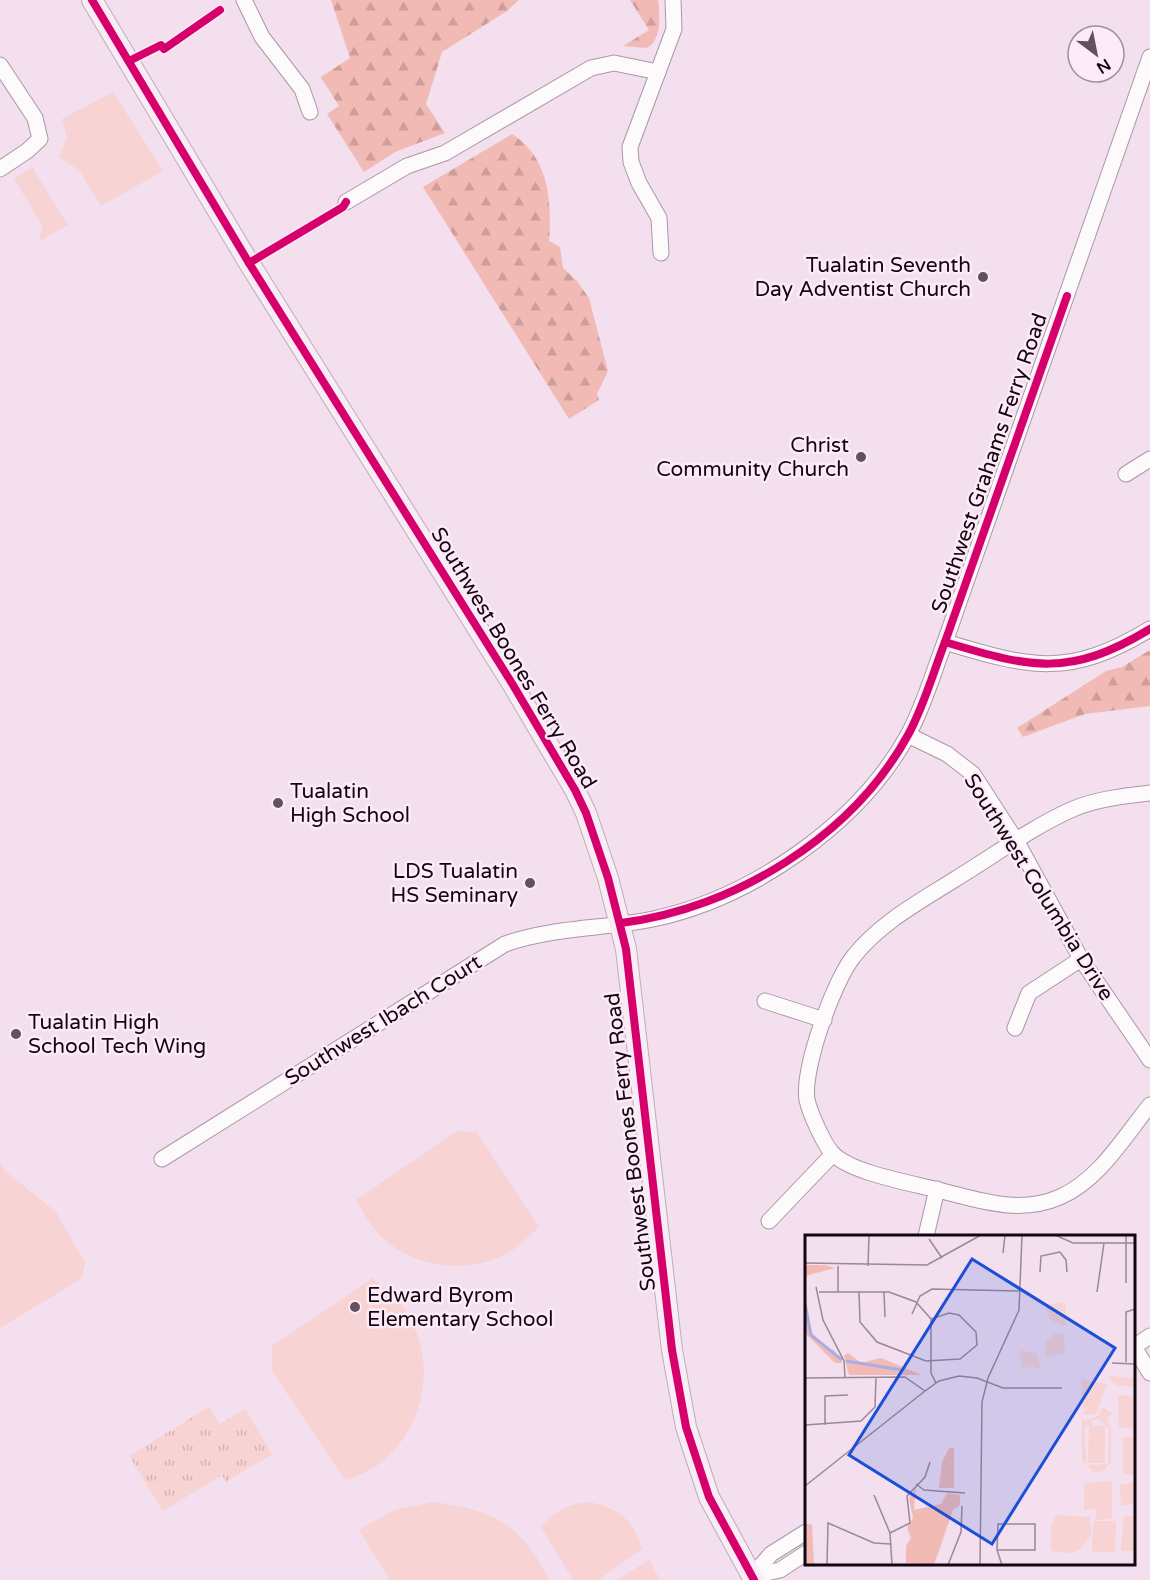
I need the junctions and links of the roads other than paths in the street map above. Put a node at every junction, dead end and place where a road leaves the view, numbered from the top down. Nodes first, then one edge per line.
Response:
1 (92, 0) edge
2 (244, 0) edge
3 (673, 0) edge
4 (1150, 57) edge
5 (0, 65) edge
6 (658, 72) junction
7 (310, 112) dead end
8 (0, 169) edge
9 (346, 202) dead end
10 (661, 252) dead end
11 (1150, 459) edge
12 (1126, 474) dead end
13 (1150, 629) edge
14 (945, 642) junction
15 (908, 735) junction
16 (1150, 793) edge
17 (1017, 842) junction
18 (621, 923) junction
19 (1081, 959) junction
20 (765, 1001) dead end
21 (824, 1020) junction
22 (1015, 1028) dead end
23 (1150, 1060) edge
24 (1150, 1105) edge
25 (833, 1154) junction
26 (162, 1159) dead end
27 (937, 1189) junction
28 (769, 1221) dead end
29 (926, 1235) edge
30 (1150, 1336) edge
31 (1135, 1346) edge
32 (1135, 1349) edge
33 (1150, 1373) edge
34 (805, 1533) edge
35 (805, 1554) edge
36 (753, 1578) edge

1 - 18 main road, Southwest Boones Ferry Road
2 - 7 street
3 - 6 street
4 - 14 street, Southwest Grahams Ferry Road
5 - 8 street
6 - 9 street
6 - 10 street
11 - 12 street
13 - 14 street
14 - 15 street, Southwest Grahams Ferry Road
15 - 17 street, Southwest Columbia Drive
15 - 18 street, Southwest Ibach Court
16 - 17 street
17 - 19 street, Southwest Columbia Drive
17 - 21 street
18 - 26 street, Southwest Ibach Court
18 - 36 main road, Southwest Boones Ferry Road
19 - 22 street
19 - 23 street, Southwest Columbia Drive
20 - 21 street
21 - 25 street
24 - 27 street
25 - 27 street
25 - 28 street
27 - 29 street
30 - 31 street
32 - 33 street
34 - 36 street
35 - 36 street

